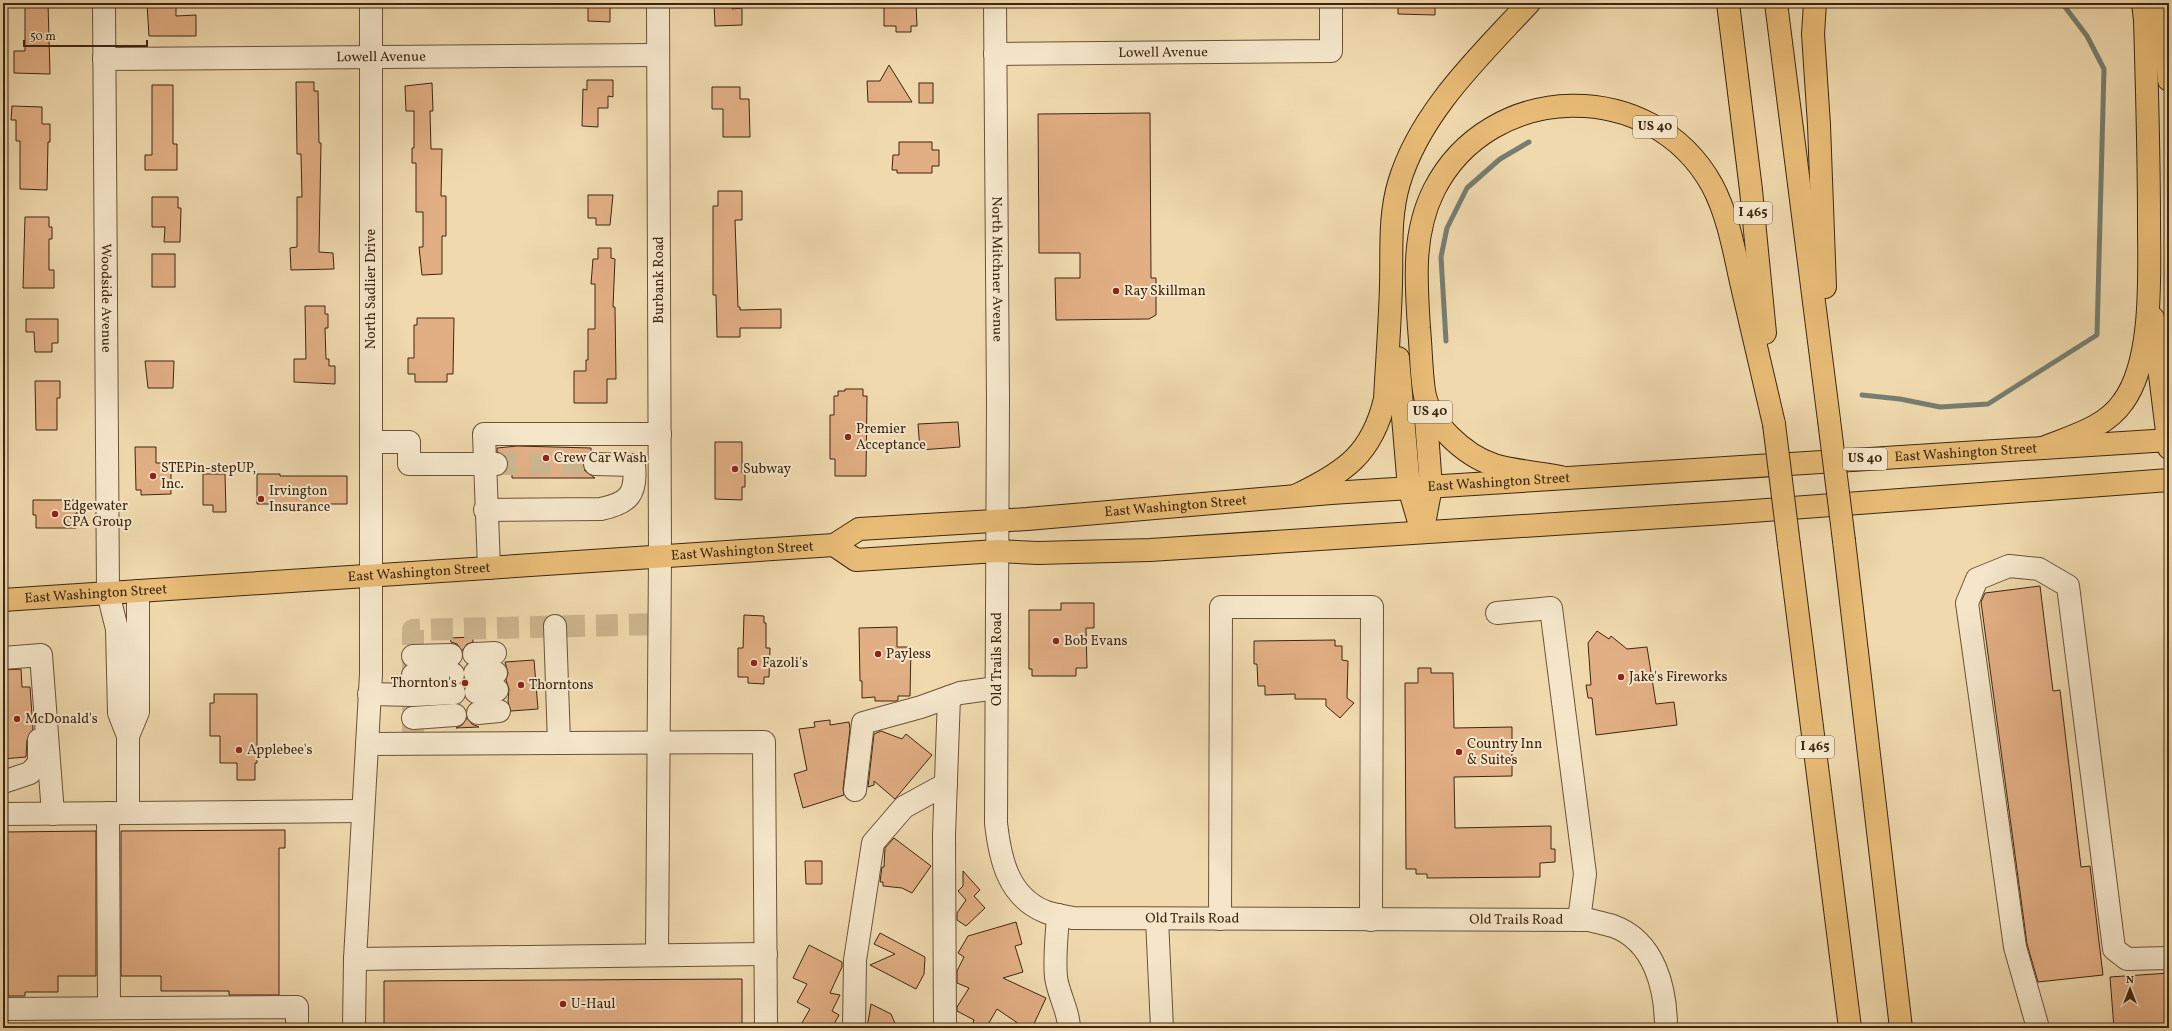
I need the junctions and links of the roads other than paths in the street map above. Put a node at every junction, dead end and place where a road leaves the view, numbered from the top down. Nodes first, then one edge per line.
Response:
1 (104, 3) edge
2 (371, 3) edge
3 (658, 3) edge
4 (995, 3) edge
5 (1331, 3) edge
6 (1529, 3) edge
7 (1728, 3) edge
8 (1776, 3) edge
9 (1815, 3) edge
10 (2143, 3) edge
11 (2162, 3) edge
12 (995, 54) junction
13 (658, 55) junction
14 (371, 57) junction
15 (104, 59) junction
16 (2169, 80) edge
17 (1391, 283) junction
18 (2150, 301) junction
19 (1424, 392) junction
20 (1829, 420) junction
21 (1774, 424) junction
22 (660, 434) junction
23 (371, 442) junction
24 (2168, 442) edge
25 (2043, 448) junction
26 (490, 464) junction
27 (595, 464) tunnel mouth
28 (1561, 477) junction
29 (2169, 480) edge
30 (1430, 487) junction
31 (1409, 488) junction
32 (1298, 495) junction
33 (485, 510) junction
34 (1422, 532) junction
35 (997, 536) junction
36 (834, 545) junction
37 (660, 556) junction
38 (489, 568) junction
39 (371, 575) junction
40 (138, 591) junction
41 (108, 593) junction
42 (3, 600) edge
43 (1497, 613) dead end
44 (555, 626) dead end
45 (32, 656) junction
46 (3, 658) edge
47 (413, 665) dead end
48 (996, 688) junction
49 (370, 694) junction
50 (948, 697) junction
51 (455, 715) dead end
52 (413, 718) dead end
53 (128, 736) junction
54 (560, 743) junction
55 (658, 743) junction
56 (367, 744) junction
57 (3, 782) edge
58 (946, 784) junction
59 (855, 790) dead end
60 (362, 811) junction
61 (118, 813) junction
62 (3, 814) edge
63 (53, 814) junction
64 (1058, 915) junction
65 (1158, 919) junction
66 (1220, 919) junction
67 (1372, 920) junction
68 (1579, 920) junction
69 (766, 954) junction
70 (657, 955) junction
71 (2169, 958) edge
72 (355, 959) junction
73 (109, 1008) junction
74 (3, 1009) edge
75 (297, 1028) edge
76 (354, 1028) edge
77 (766, 1028) edge
78 (854, 1028) edge
79 (945, 1028) edge
80 (1069, 1028) edge
81 (1162, 1028) edge
82 (1666, 1028) edge
83 (1850, 1028) edge
84 (1901, 1028) edge
85 (2038, 1028) edge

1 - 15 street, Woodside Avenue
2 - 14 street, North Sadlier Drive
3 - 13 street, Burbank Road
4 - 12 street, North Mitchner Avenue
5 - 12 street, Lowell Avenue
6 - 17 main road
7 - 21 main road, I 465
8 - 20 main road
9 - 20 main road
10 - 18 main road
11 - 16 main road
12 - 35 street, North Mitchner Avenue
13 - 14 street, Lowell Avenue
13 - 22 street, Burbank Road
14 - 15 street, Lowell Avenue
14 - 23 street, North Sadlier Drive
15 - 41 street, Woodside Avenue
17 - 31 main road
17 - 32 main road
18 - 24 main road
18 - 25 main road
19 - 21 main road, US 40
19 - 28 main road, US 40
19 - 30 main road
20 - 84 main road, bridge
21 - 83 main road, I 465, bridge
22 - 26 street
22 - 37 street, Burbank Road
23 - 26 street
23 - 39 street, North Sadlier Drive
24 - 25 main road, East Washington Street / US 40
25 - 28 main road, East Washington Street / US 40
26 - 33 street
27 - 33 street
28 - 30 main road, East Washington Street
29 - 34 main road, East Washington Street
30 - 31 main road, East Washington Street
30 - 34 main road
31 - 32 main road, East Washington Street
31 - 34 main road
32 - 35 main road, East Washington Street
33 - 38 street
34 - 35 main road, East Washington Street
35 - 36 main road, East Washington Street
35 - 36 main road, East Washington Street
35 - 48 street, Old Trails Road
36 - 37 main road, East Washington Street
37 - 38 main road, East Washington Street
37 - 55 street, Burbank Road
38 - 39 main road, East Washington Street
39 - 40 main road, East Washington Street
39 - 49 street, North Sadlier Drive
40 - 41 main road, East Washington Street
40 - 53 street
41 - 42 main road, East Washington Street
41 - 53 street, Woodside Avenue
43 - 68 street
44 - 54 street
45 - 46 street
45 - 57 street
45 - 63 street
47 - 49 street
48 - 50 street
48 - 64 street, Old Trails Road
49 - 56 street, North Sadlier Drive
50 - 58 street
50 - 59 street
51 - 52 street
53 - 61 street
54 - 55 street
54 - 56 street
55 - 69 street
55 - 70 street, Burbank Road
56 - 60 street, North Sadlier Drive
58 - 78 street
58 - 79 street
60 - 61 street
60 - 72 street, North Sadlier Drive
61 - 63 street
61 - 73 street
62 - 63 street
64 - 65 street, Old Trails Road
64 - 80 street
65 - 66 street, Old Trails Road
65 - 81 street
66 - 67 street, Old Trails Road
66 - 67 street
67 - 68 street, Old Trails Road
68 - 82 street, Old Trails Road
69 - 70 street
69 - 77 street
70 - 72 street
71 - 85 street
72 - 76 street, North Sadlier Drive
73 - 74 street
73 - 75 street

